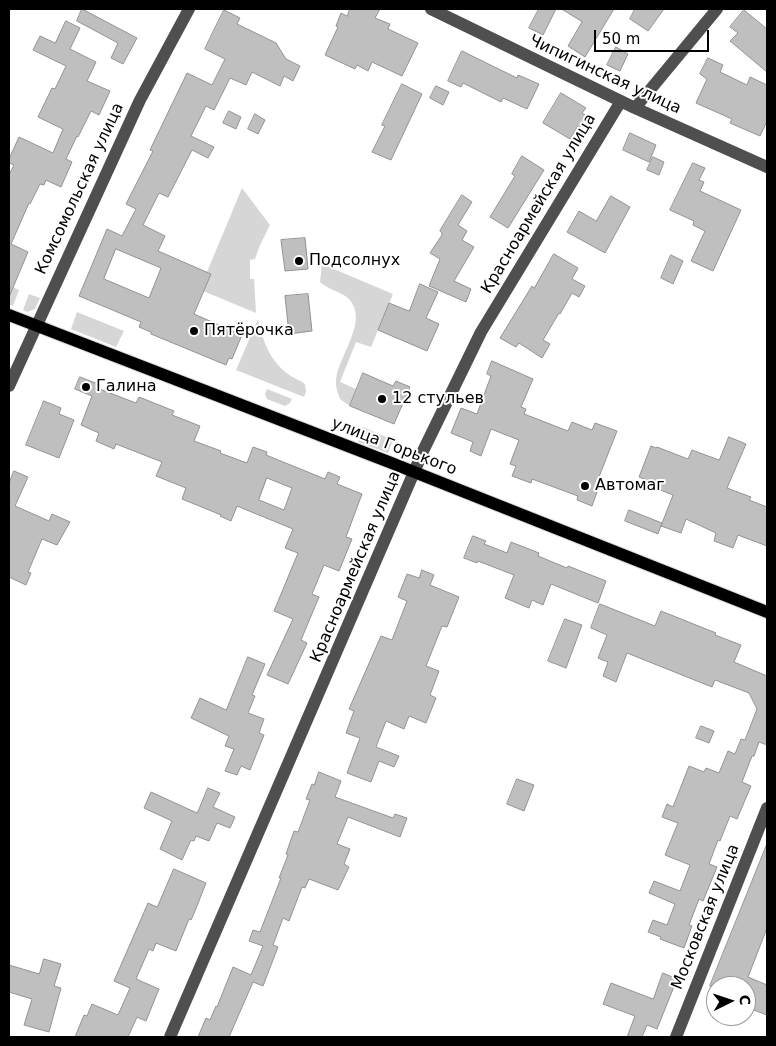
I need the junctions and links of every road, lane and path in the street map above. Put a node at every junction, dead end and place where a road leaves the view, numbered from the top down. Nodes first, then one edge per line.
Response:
1 (190, 9) edge
2 (430, 9) edge
3 (717, 9) edge
4 (452, 13) edge
5 (621, 101) junction
6 (635, 108) junction
7 (767, 168) edge
8 (9, 315) edge
9 (36, 326) junction
10 (9, 386) edge
11 (414, 472) junction
12 (767, 612) edge
13 (767, 808) edge
14 (170, 1037) edge
15 (676, 1037) edge

1 - 9 street, Комсомольская улица
2 - 4 street, Чипигинская улица
3 - 6 street
4 - 5 street, Чипигинская улица
5 - 6 street, Чипигинская улица
5 - 11 street, Красноармейская улица
6 - 7 street, Чипигинская улица
8 - 9 main road, улица Горького
9 - 10 street, Комсомольская улица
9 - 11 main road, улица Горького
11 - 12 main road, улица Горького
11 - 14 street, Красноармейская улица
13 - 15 street, Московская улица

